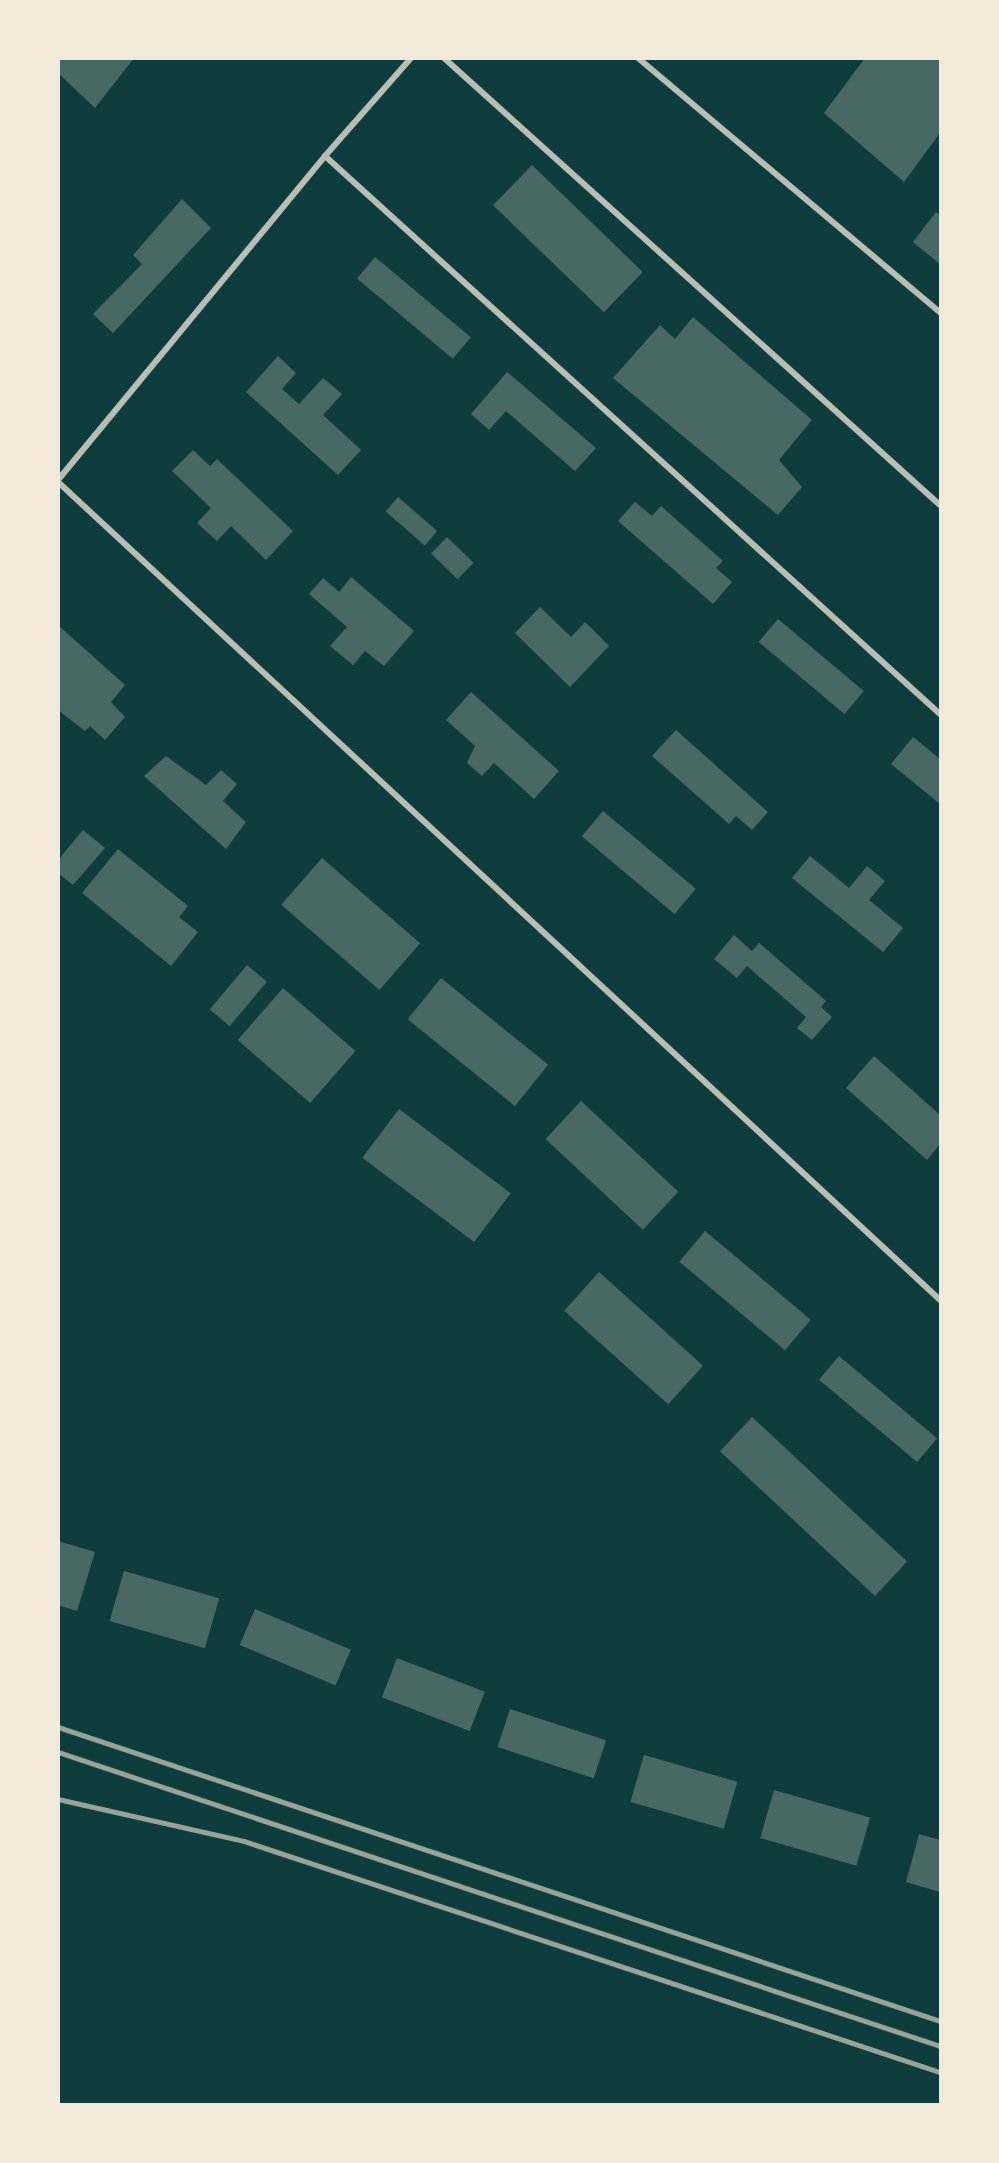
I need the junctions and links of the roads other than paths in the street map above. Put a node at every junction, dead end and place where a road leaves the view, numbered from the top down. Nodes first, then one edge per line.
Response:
1 (411, 58) edge
2 (444, 58) edge
3 (638, 58) edge
4 (325, 156) junction
5 (940, 312) edge
6 (58, 481) edge
7 (940, 505) edge
8 (940, 714) edge
9 (940, 1300) edge

1 - 4 street
2 - 7 street
3 - 5 street
4 - 6 street
4 - 8 street
6 - 9 street

